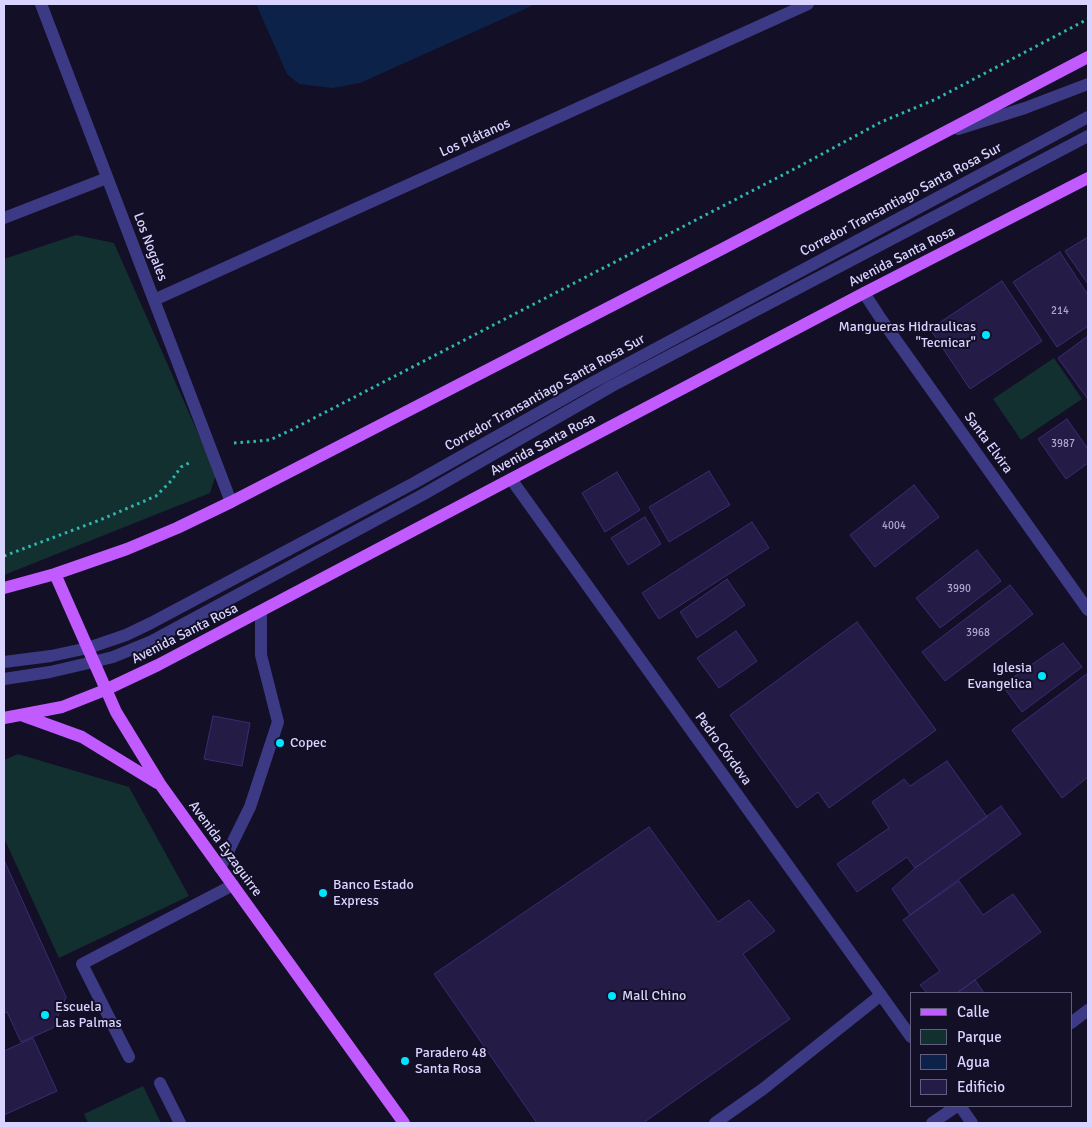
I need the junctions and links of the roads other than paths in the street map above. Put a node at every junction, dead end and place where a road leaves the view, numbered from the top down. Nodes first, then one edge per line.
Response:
1 (41, 4) edge
2 (808, 4) edge
3 (1088, 57) edge
4 (1088, 84) edge
5 (1088, 117) edge
6 (944, 133) junction
7 (1088, 136) edge
8 (108, 178) junction
9 (1088, 178) edge
10 (4, 218) edge
11 (864, 293) junction
12 (154, 300) junction
13 (511, 479) junction
14 (232, 502) junction
15 (56, 574) junction
16 (4, 588) edge
17 (1088, 610) edge
18 (260, 611) junction
19 (88, 648) junction
20 (4, 662) edge
21 (93, 662) junction
22 (4, 679) edge
23 (105, 690) junction
24 (21, 715) junction
25 (4, 718) edge
26 (160, 784) junction
27 (220, 868) junction
28 (233, 885) junction
29 (881, 995) junction
30 (1088, 1010) edge
31 (1072, 1022) edge
32 (910, 1036) edge
33 (129, 1057) dead end
34 (160, 1082) dead end
35 (957, 1107) edge
36 (960, 1107) edge
37 (180, 1123) edge
38 (404, 1123) edge
39 (715, 1123) edge
40 (932, 1123) edge
41 (972, 1123) edge

1 - 8 street, Los Nogales
2 - 12 street, Los Plátanos
3 - 6 main road
4 - 6 street
5 - 19 street, Corredor Transantiago Santa Rosa Sur
6 - 14 main road
7 - 21 street, Corredor Transantiago Santa Rosa Sur
8 - 10 street
8 - 12 street, Los Nogales
9 - 11 main road, Avenida Santa Rosa
11 - 13 main road, Avenida Santa Rosa
11 - 17 street, Santa Elvira
12 - 14 street, Los Nogales
13 - 18 main road, Avenida Santa Rosa
13 - 29 street, Pedro Córdova
14 - 15 main road
15 - 16 main road
15 - 19 main road, Avenida Eyzaguirre
18 - 23 main road, Avenida Santa Rosa
18 - 27 street
19 - 20 street, Corredor Transantiago Santa Rosa Sur
19 - 21 main road, Avenida Eyzaguirre
21 - 22 street, Corredor Transantiago Santa Rosa Sur
21 - 23 main road, Avenida Eyzaguirre
23 - 24 main road, Avenida Santa Rosa
23 - 26 main road, Avenida Eyzaguirre
24 - 25 main road, Avenida Santa Rosa
24 - 26 main road
26 - 27 main road, Avenida Eyzaguirre
27 - 28 main road, Avenida Eyzaguirre
28 - 33 street
28 - 38 main road, Avenida Eyzaguirre
29 - 32 street, Pedro Córdova
29 - 39 street
30 - 31 street
34 - 37 street
35 - 40 street
36 - 41 street

